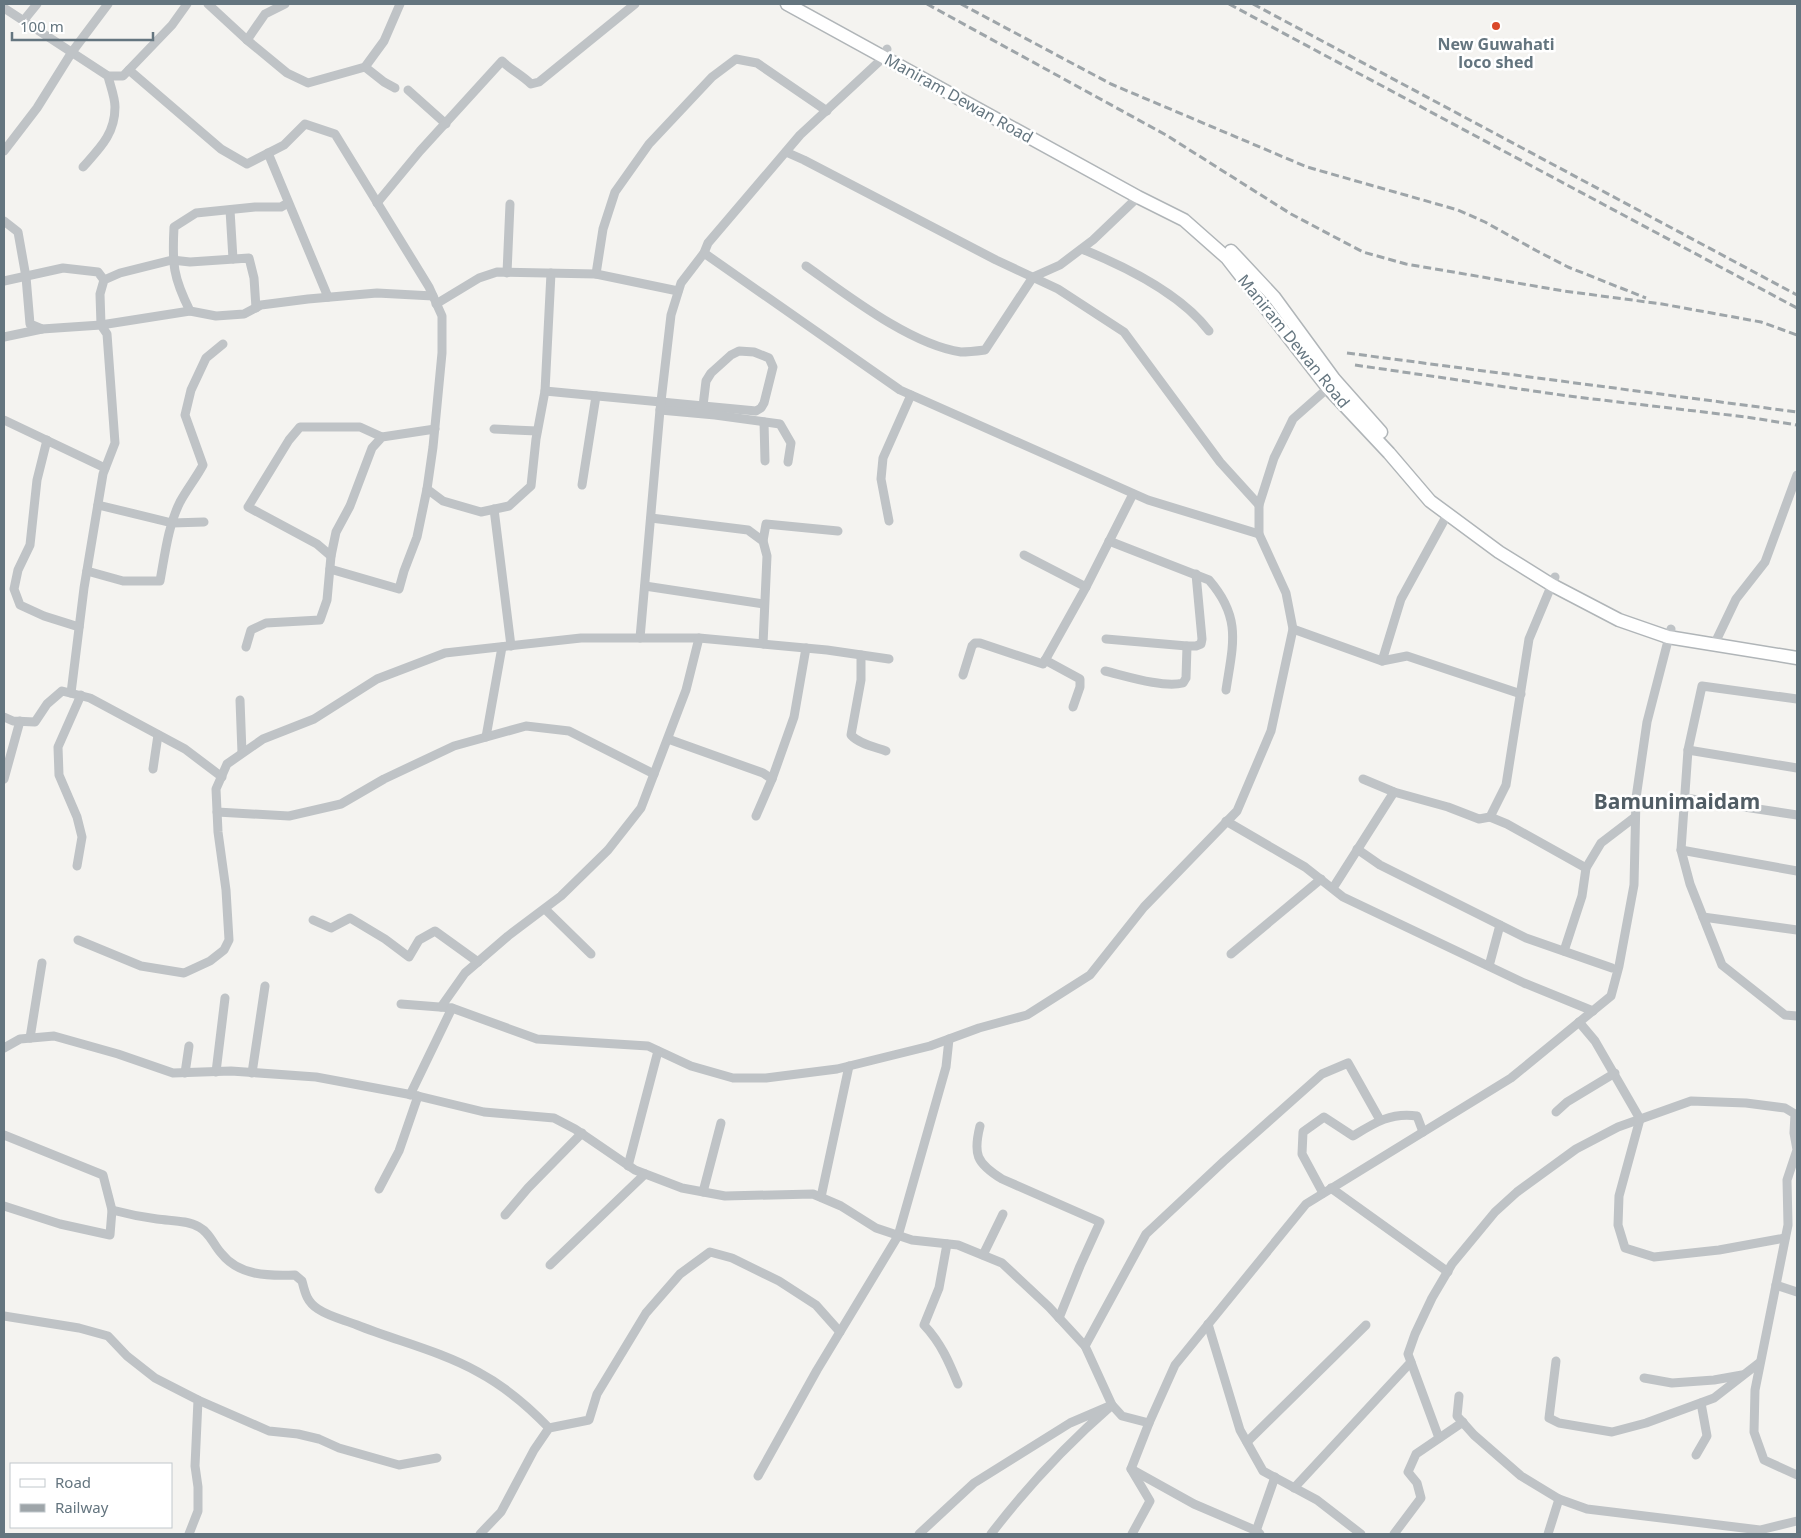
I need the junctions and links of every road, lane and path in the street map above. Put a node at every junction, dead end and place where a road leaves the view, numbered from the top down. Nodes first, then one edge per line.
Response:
1 (37, 4) edge
2 (108, 4) edge
3 (208, 4) edge
4 (285, 4) edge
5 (400, 4) edge
6 (635, 4) edge
7 (786, 4) edge
8 (804, 4) edge
9 (183, 5) edge
10 (4, 8) edge
11 (24, 20) junction
12 (246, 40) junction
13 (72, 52) junction
14 (886, 53) junction
15 (365, 68) junction
16 (129, 70) junction
17 (108, 76) junction
18 (395, 88) dead end
19 (408, 90) dead end
20 (827, 110) junction
21 (446, 124) junction
22 (4, 150) edge
23 (786, 152) junction
24 (268, 153) junction
25 (83, 168) dead end
26 (1138, 197) junction
27 (288, 203) junction
28 (377, 203) junction
29 (510, 204) dead end
30 (230, 210) junction
31 (4, 220) edge
32 (1082, 249) junction
33 (704, 253) junction
34 (172, 260) junction
35 (233, 260) junction
36 (806, 266) dead end
37 (507, 273) junction
38 (551, 273) junction
39 (596, 274) junction
40 (26, 277) junction
41 (1033, 277) junction
42 (104, 280) junction
43 (4, 281) edge
44 (678, 291) junction
45 (328, 297) junction
46 (435, 300) junction
47 (256, 308) junction
48 (190, 311) junction
49 (101, 325) junction
50 (42, 329) junction
51 (1209, 331) dead end
52 (4, 337) edge
53 (223, 344) dead end
54 (1328, 388) junction
55 (545, 391) junction
56 (912, 395) junction
57 (596, 396) junction
58 (660, 406) junction
59 (703, 406) junction
60 (4, 420) edge
61 (764, 422) junction
62 (435, 429) junction
63 (494, 429) dead end
64 (537, 431) junction
65 (382, 437) junction
66 (47, 440) junction
67 (765, 461) dead end
68 (788, 462) dead end
69 (106, 468) junction
70 (1797, 475) edge
71 (582, 485) dead end
72 (427, 489) junction
73 (1133, 494) junction
74 (98, 505) junction
75 (1259, 505) junction
76 (494, 509) junction
77 (1447, 515) junction
78 (650, 518) junction
79 (889, 520) dead end
80 (204, 522) dead end
81 (172, 523) junction
82 (838, 531) dead end
83 (1259, 534) junction
84 (763, 541) junction
85 (1109, 542) junction
86 (1024, 554) dead end
87 (331, 556) junction
88 (330, 569) junction
89 (87, 571) junction
90 (1196, 574) junction
91 (1553, 581) junction
92 (645, 586) junction
93 (1086, 587) junction
94 (764, 604) junction
95 (79, 627) junction
96 (1293, 629) junction
97 (1670, 633) junction
98 (640, 638) junction
99 (699, 638) junction
100 (1106, 639) dead end
101 (1716, 641) junction
102 (763, 644) junction
103 (1188, 646) junction
104 (246, 647) dead end
105 (506, 647) junction
106 (806, 648) junction
107 (1797, 650) edge
108 (861, 655) junction
109 (1797, 658) edge
110 (889, 659) dead end
111 (1045, 660) junction
112 (1382, 661) junction
113 (1105, 671) dead end
114 (963, 675) dead end
115 (1226, 690) dead end
116 (71, 693) junction
117 (1520, 694) junction
118 (81, 695) junction
119 (1797, 699) edge
120 (240, 700) dead end
121 (1073, 707) dead end
122 (4, 717) edge
123 (20, 721) junction
124 (158, 735) junction
125 (486, 736) junction
126 (668, 739) junction
127 (1688, 750) junction
128 (886, 751) dead end
129 (242, 753) junction
130 (1797, 768) edge
131 (153, 769) dead end
132 (654, 774) junction
133 (222, 776) junction
134 (4, 779) edge
135 (772, 779) junction
136 (1363, 779) dead end
137 (1394, 792) junction
138 (1685, 798) junction
139 (217, 812) junction
140 (1797, 814) edge
141 (756, 816) dead end
142 (1490, 817) junction
143 (1636, 817) junction
144 (1226, 821) junction
145 (1357, 849) junction
146 (1681, 850) junction
147 (77, 866) dead end
148 (1586, 868) junction
149 (1797, 871) edge
150 (1321, 879) junction
151 (1332, 888) junction
152 (545, 908) junction
153 (1703, 917) junction
154 (313, 920) dead end
155 (1500, 925) junction
156 (1797, 930) edge
157 (78, 940) dead end
158 (1564, 951) junction
159 (592, 954) dead end
160 (1231, 954) dead end
161 (478, 962) junction
162 (42, 963) dead end
163 (1488, 966) junction
164 (1612, 968) dead end
165 (266, 986) dead end
166 (225, 998) dead end
167 (401, 1004) dead end
168 (441, 1007) junction
169 (452, 1008) junction
170 (1593, 1010) junction
171 (1797, 1016) edge
172 (1579, 1022) junction
173 (30, 1038) junction
174 (949, 1039) junction
175 (189, 1046) dead end
176 (4, 1048) edge
177 (658, 1051) junction
178 (849, 1066) junction
179 (216, 1072) junction
180 (185, 1073) junction
181 (252, 1073) junction
182 (1615, 1073) junction
183 (414, 1096) junction
184 (1556, 1112) dead end
185 (1640, 1119) junction
186 (1380, 1120) junction
187 (722, 1123) dead end
188 (980, 1126) dead end
189 (1423, 1132) junction
190 (582, 1134) junction
191 (4, 1136) edge
192 (1797, 1150) edge
193 (628, 1166) junction
194 (645, 1174) junction
195 (1797, 1178) edge
196 (1787, 1180) junction
197 (379, 1189) dead end
198 (1327, 1191) junction
199 (702, 1192) junction
200 (820, 1198) junction
201 (4, 1206) edge
202 (112, 1210) junction
203 (1003, 1214) dead end
204 (505, 1215) dead end
205 (898, 1236) junction
206 (1785, 1238) junction
207 (947, 1244) junction
208 (983, 1255) junction
209 (550, 1265) dead end
210 (1448, 1272) junction
211 (1776, 1285) junction
212 (1797, 1292) edge
213 (4, 1316) edge
214 (1060, 1318) junction
215 (1208, 1324) junction
216 (1366, 1325) dead end
217 (840, 1332) junction
218 (1085, 1346) junction
219 (1556, 1361) dead end
220 (1411, 1362) junction
221 (1759, 1363) junction
222 (1744, 1375) junction
223 (1644, 1378) dead end
224 (958, 1384) dead end
225 (1459, 1396) dead end
226 (198, 1400) junction
227 (1701, 1403) junction
228 (1112, 1404) junction
229 (1462, 1422) junction
230 (1149, 1423) junction
231 (550, 1428) junction
232 (1439, 1438) junction
233 (1247, 1442) junction
234 (1696, 1455) dead end
235 (437, 1458) dead end
236 (1131, 1469) junction
237 (1797, 1475) edge
238 (758, 1476) dead end
239 (1275, 1477) junction
240 (1294, 1488) junction
241 (1559, 1499) junction
242 (1797, 1521) edge
243 (1257, 1533) edge
244 (189, 1534) edge
245 (480, 1534) edge
246 (919, 1534) edge
247 (990, 1534) edge
248 (1132, 1534) edge
249 (1361, 1534) edge
250 (1394, 1534) edge
251 (1548, 1534) edge

1 - 11 street
2 - 13 street
3 - 12 street
4 - 12 street
5 - 15 street
6 - 21 street
7 - 14 main road, Maniram Dewan Road
8 - 14 main road, Maniram Dewan Road
9 - 16 street
10 - 11 street
11 - 13 street
12 - 15 street
13 - 17 street
13 - 22 street
14 - 20 street
14 - 26 main road, Maniram Dewan Road
14 - 91 main road, Maniram Dewan Road
15 - 18 street
16 - 17 street
16 - 24 street
17 - 25 street
19 - 21 street
20 - 23 street
20 - 39 street
21 - 28 street
23 - 33 street
23 - 41 street
24 - 27 street
24 - 28 street
26 - 32 street
26 - 54 main road, Maniram Dewan Road
27 - 30 street
27 - 45 street
28 - 46 street
29 - 37 street
30 - 34 street
30 - 35 street
31 - 40 street
32 - 41 street
32 - 51 street
33 - 44 street
33 - 56 street
34 - 35 street
34 - 42 street
34 - 48 street
35 - 47 street
36 - 41 street
37 - 38 street
37 - 46 street
38 - 39 street
38 - 55 street
39 - 44 street
40 - 42 street
40 - 43 street
40 - 50 street
41 - 75 street
42 - 49 street
44 - 58 street
45 - 46 street
45 - 47 street
46 - 62 street
47 - 48 street
48 - 49 street
49 - 50 street
49 - 69 street
50 - 52 street
53 - 81 street
54 - 75 street
54 - 77 main road, Maniram Dewan Road
55 - 57 street
55 - 64 street
56 - 73 street
56 - 79 street
57 - 58 street
57 - 71 street
58 - 59 street
58 - 61 street
58 - 78 street
59 - 59 street
60 - 66 street
61 - 67 street
61 - 68 street
62 - 65 street
62 - 72 street
63 - 64 street
64 - 76 street
65 - 87 street
65 - 87 street
66 - 69 street
66 - 95 street
69 - 74 street
70 - 101 street
72 - 76 street
72 - 88 street
73 - 83 street
73 - 85 street
74 - 81 street
74 - 89 street
75 - 83 street
76 - 105 street
77 - 91 main road, Maniram Dewan Road
77 - 112 street
78 - 84 street
78 - 92 street
80 - 81 street
81 - 89 street
82 - 84 street
83 - 96 street
84 - 94 street
85 - 90 street
85 - 93 street
86 - 93 street
87 - 88 street
88 - 104 street
89 - 95 street
90 - 103 street
90 - 115 street
91 - 97 main road, Maniram Dewan Road
91 - 117 street
92 - 94 street
92 - 98 street
93 - 111 street
94 - 102 street
95 - 116 street
96 - 112 street
96 - 144 street
97 - 101 main road, Maniram Dewan Road
97 - 143 street
98 - 99 street
98 - 105 street
99 - 102 street
99 - 126 street
100 - 103 street
101 - 107 main road, Maniram Dewan Road
101 - 109 main road, Maniram Dewan Road
102 - 106 street
103 - 113 street
105 - 125 street
105 - 129 street
106 - 108 street
106 - 135 street
108 - 110 street
108 - 128 street
111 - 114 street
111 - 121 street
112 - 117 street
116 - 118 street
116 - 123 street
117 - 142 street
118 - 124 street
118 - 147 street
119 - 127 street
120 - 129 street
122 - 123 street
123 - 134 street
124 - 131 street
124 - 133 street
125 - 132 street
125 - 139 street
126 - 132 street
126 - 135 street
127 - 130 street
127 - 138 street
129 - 133 street
132 - 152 street
133 - 139 street
135 - 141 street
136 - 137 street
137 - 142 street
137 - 145 street
138 - 140 street
138 - 146 street
139 - 157 street
142 - 148 street
143 - 148 street
143 - 170 street
144 - 150 street
144 - 174 street
145 - 151 street
145 - 155 street
146 - 149 street
146 - 153 street
148 - 158 street
150 - 151 street
150 - 160 street
151 - 163 street
152 - 159 street
152 - 161 street
153 - 156 street
153 - 171 street
154 - 161 street
155 - 158 street
155 - 163 street
158 - 164 street
161 - 168 street
162 - 173 street
163 - 170 street
165 - 181 street
166 - 179 street
167 - 168 street
168 - 169 street
169 - 177 street
169 - 183 street
170 - 172 street
172 - 182 street
172 - 189 street
173 - 176 street
173 - 180 street
174 - 178 street
174 - 205 street
175 - 180 street
177 - 178 street
177 - 193 street
178 - 200 street
179 - 180 street
179 - 181 street
181 - 183 street
182 - 184 street
182 - 185 street
183 - 190 street
183 - 197 street
185 - 192 street
185 - 206 street
185 - 210 street
186 - 189 street
186 - 198 street
186 - 218 street
187 - 199 street
188 - 214 street
189 - 198 street
190 - 193 street
190 - 204 street
191 - 202 street
192 - 196 street
193 - 194 street
194 - 199 street
194 - 209 street
195 - 196 street
196 - 206 street
198 - 210 street
198 - 215 street
199 - 200 street
200 - 205 street
201 - 202 street
202 - 231 street
203 - 208 street
205 - 207 street
205 - 217 street
206 - 211 street
207 - 208 street
207 - 224 street
208 - 214 street
210 - 220 street
211 - 212 street
211 - 221 street
213 - 226 street
214 - 218 street
215 - 230 street
215 - 233 street
216 - 233 street
217 - 231 street
217 - 238 street
218 - 228 street
219 - 227 street
220 - 232 street
220 - 240 street
221 - 222 street
221 - 237 street
222 - 223 street
222 - 227 street
225 - 229 street
226 - 235 street
226 - 244 street
227 - 234 street
228 - 230 street
228 - 246 street
228 - 247 street
229 - 232 street
229 - 241 street
230 - 236 street
231 - 245 street
232 - 250 street
233 - 239 street
236 - 243 street
236 - 248 street
239 - 240 street
239 - 243 street
240 - 249 street
241 - 242 street
241 - 251 street

